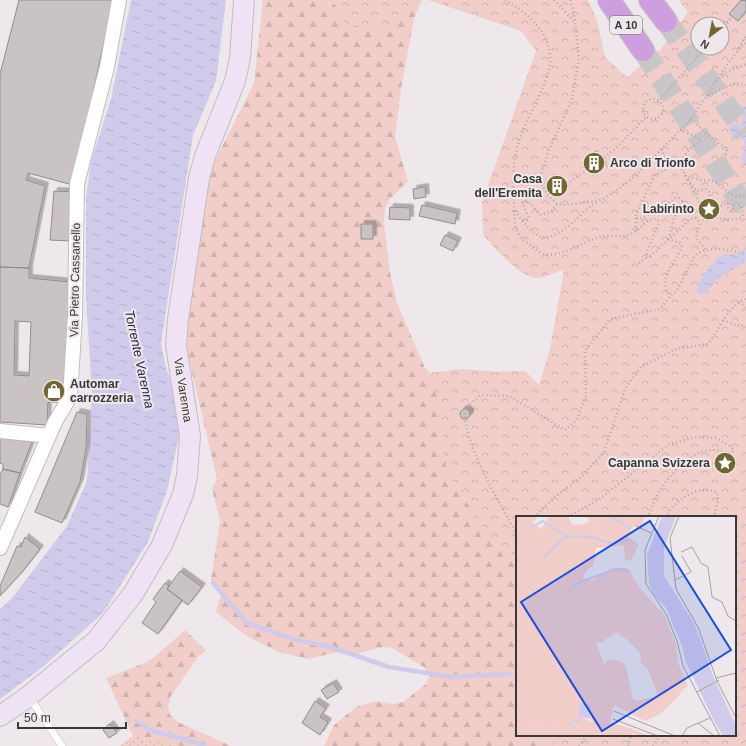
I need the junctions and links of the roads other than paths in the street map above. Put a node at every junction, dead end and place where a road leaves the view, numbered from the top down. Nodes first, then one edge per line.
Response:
1 (119, 0) edge
2 (244, 0) edge
3 (609, 0) edge
4 (650, 0) edge
5 (666, 21) tunnel mouth
6 (643, 50) tunnel mouth
7 (0, 431) edge
8 (49, 436) junction
9 (0, 548) edge
10 (28, 696) junction
11 (0, 716) edge
12 (62, 746) edge

1 - 8 street, Via Pietro Cassanello
2 - 10 street, Via Varenna
3 - 6 highway, A 10
4 - 5 highway, A 10
7 - 8 street
8 - 9 street, Via Pietro Cassanello
10 - 11 street, Via Varenna
10 - 12 lane

